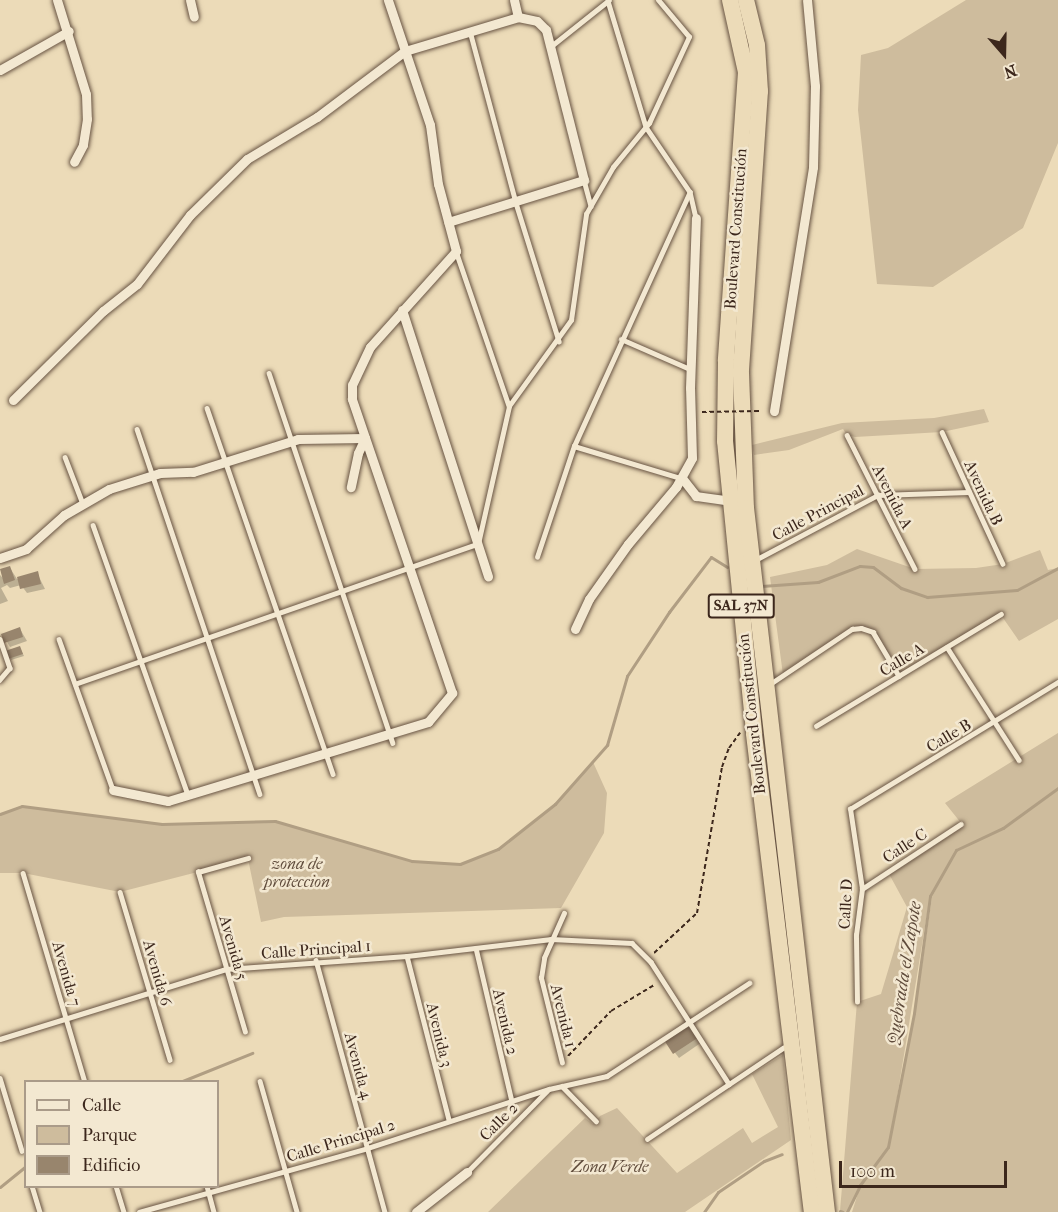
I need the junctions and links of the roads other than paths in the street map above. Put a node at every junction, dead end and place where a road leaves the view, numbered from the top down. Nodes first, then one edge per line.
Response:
1 (57, 0) edge
2 (388, 0) edge
3 (514, 0) edge
4 (609, 0) edge
5 (658, 0) edge
6 (730, 0) edge
7 (746, 0) edge
8 (807, 0) edge
9 (192, 1) edge
10 (194, 17) dead end
11 (518, 17) junction
12 (69, 31) junction
13 (470, 31) junction
14 (550, 47) junction
15 (405, 51) junction
16 (0, 70) edge
17 (646, 126) junction
18 (74, 162) dead end
19 (584, 180) junction
20 (690, 192) junction
21 (516, 204) junction
22 (591, 206) junction
23 (696, 218) joint
24 (448, 222) junction
25 (456, 251) junction
26 (402, 310) junction
27 (621, 339) junction
28 (559, 341) junction
29 (690, 369) junction
30 (269, 373) dead end
31 (12, 400) dead end
32 (509, 406) junction
33 (207, 408) dead end
34 (774, 411) dead end
35 (137, 429) dead end
36 (942, 432) dead end
37 (847, 435) dead end
38 (365, 438) junction
39 (291, 440) junction
40 (574, 446) junction
41 (65, 457) dead end
42 (225, 461) junction
43 (152, 475) junction
44 (682, 478) junction
45 (351, 488) dead end
46 (969, 492) junction
47 (878, 495) junction
48 (731, 501) junction
49 (83, 504) junction
50 (93, 525) dead end
51 (478, 544) junction
52 (537, 557) dead end
53 (0, 558) edge
54 (752, 562) junction
55 (1003, 564) dead end
56 (409, 568) junction
57 (915, 569) dead end
58 (488, 576) dead end
59 (342, 591) junction
60 (278, 614) junction
61 (1001, 614) dead end
62 (575, 629) dead end
63 (207, 638) junction
64 (0, 639) edge
65 (59, 639) dead end
66 (947, 647) junction
67 (141, 661) junction
68 (899, 676) junction
69 (0, 680) edge
70 (1058, 682) edge
71 (75, 684) junction
72 (765, 687) junction
73 (994, 722) junction
74 (816, 726) dead end
75 (391, 738) junction
76 (326, 753) junction
77 (1019, 760) dead end
78 (333, 774) dead end
79 (254, 775) junction
80 (113, 790) joint
81 (260, 794) dead end
82 (188, 795) junction
83 (850, 808) joint
84 (961, 824) dead end
85 (248, 858) dead end
86 (23, 873) dead end
87 (862, 889) junction
88 (120, 892) dead end
89 (564, 913) dead end
90 (551, 939) junction
91 (476, 948) junction
92 (406, 956) junction
93 (316, 960) junction
94 (226, 969) junction
95 (749, 983) dead end
96 (150, 994) junction
97 (857, 1002) dead end
98 (66, 1019) junction
99 (690, 1022) junction
100 (245, 1032) dead end
101 (0, 1039) edge
102 (783, 1048) dead end
103 (170, 1060) dead end
104 (562, 1063) road end
105 (0, 1078) edge
106 (84, 1080) edge
107 (260, 1082) dead end
108 (729, 1084) junction
109 (562, 1086) junction
110 (549, 1089) junction
111 (512, 1101) junction
112 (449, 1119) junction
113 (596, 1121) dead end
114 (647, 1139) dead end
115 (368, 1148) junction
116 (22, 1151) dead end
117 (285, 1171) junction
118 (467, 1172) joint
119 (219, 1187) edge
120 (33, 1188) edge
121 (117, 1188) edge
122 (208, 1190) edge
123 (40, 1212) edge
124 (124, 1212) edge
125 (139, 1212) edge
126 (214, 1212) edge
127 (297, 1212) edge
128 (385, 1212) edge
129 (416, 1212) edge
130 (812, 1212) edge
131 (827, 1212) edge

1 - 12 street
2 - 15 street
3 - 11 street
4 - 14 lane
4 - 17 lane
5 - 17 lane
6 - 48 highway, Boulevard Constitución / SAL 37N
7 - 54 highway, Boulevard Constitución / SAL 37N
8 - 34 street
9 - 10 street
11 - 13 street
11 - 14 street
12 - 16 street
12 - 18 street
13 - 15 street
13 - 21 lane
14 - 19 street
15 - 24 street
15 - 31 street
17 - 20 lane
17 - 22 lane
19 - 21 street
19 - 22 lane
20 - 23 lane
20 - 27 lane
21 - 24 street
21 - 28 lane
22 - 28 lane
23 - 29 street
24 - 25 street
25 - 26 street
25 - 32 lane
26 - 38 street
26 - 51 street
27 - 29 lane
27 - 40 lane
28 - 32 lane
29 - 44 street
30 - 39 lane
32 - 51 lane
33 - 42 lane
35 - 43 lane
36 - 46 lane, Avenida B
37 - 47 lane, Avenida A
38 - 39 street
38 - 45 street
38 - 56 street
39 - 42 street
39 - 59 lane
40 - 44 lane
40 - 52 lane
41 - 49 lane
42 - 43 street
42 - 60 lane
43 - 49 street
43 - 63 lane
44 - 48 street
44 - 62 street
46 - 47 lane, Calle Principal
46 - 55 lane, Avenida B
47 - 54 lane, Calle Principal
47 - 57 lane, Avenida A
48 - 130 highway, Boulevard Constitución / SAL 37N
49 - 53 street
50 - 67 lane
51 - 56 lane
51 - 58 street
54 - 72 highway, Boulevard Constitución / SAL 37N
56 - 59 lane
56 - 75 street
59 - 60 lane
59 - 75 lane
60 - 63 lane
60 - 76 lane
61 - 66 lane, Calle A
63 - 67 lane
63 - 79 lane
64 - 69 lane
65 - 71 lane
66 - 68 lane, Calle A
66 - 73 lane
67 - 71 lane
67 - 82 lane
68 - 72 lane
68 - 74 lane, Calle A
70 - 73 lane, Calle B
71 - 80 lane
72 - 131 highway, Boulevard Constitución / SAL 37N
73 - 77 lane
73 - 83 lane, Calle B
75 - 76 street
76 - 78 lane
76 - 79 street
79 - 81 lane
79 - 82 street
80 - 82 street
83 - 87 lane, Calle D
84 - 87 lane, Calle C
85 - 94 lane, Avenida 5
86 - 98 lane, Avenida 7
87 - 97 lane, Calle D
88 - 96 lane, Avenida 6
89 - 90 lane, Avenida 1
90 - 91 lane, Calle Principal 1
90 - 99 lane, Calle Principal 1
90 - 104 lane, Avenida 1
91 - 92 lane, Calle Principal 1
91 - 111 lane, Avenida 2
92 - 93 lane, Calle Principal 1
92 - 112 lane, Avenida 3
93 - 94 lane, Calle Principal 1
93 - 115 lane, Avenida 4
94 - 96 lane, Calle Principal 1
94 - 100 lane, Avenida 5
95 - 99 lane, Calle Principal 2
96 - 98 lane, Calle Principal 1
96 - 103 lane, Avenida 6
98 - 101 lane, Calle Principal 1
98 - 106 lane, Avenida 7
99 - 108 lane
99 - 109 lane, Calle Principal 2
102 - 108 lane
105 - 116 lane
107 - 117 lane
108 - 114 lane
109 - 110 lane, Calle Principal 2
109 - 113 lane
110 - 111 lane, Calle Principal 2
110 - 118 lane, Calle 2
111 - 112 lane, Calle Principal 2
112 - 115 lane, Calle Principal 2
115 - 117 lane, Calle Principal 2
115 - 128 lane, Avenida 4
117 - 119 lane, Calle Principal 2
117 - 127 lane
118 - 129 street
120 - 123 lane
121 - 124 lane
122 - 125 lane, Calle Principal 2
122 - 126 lane

